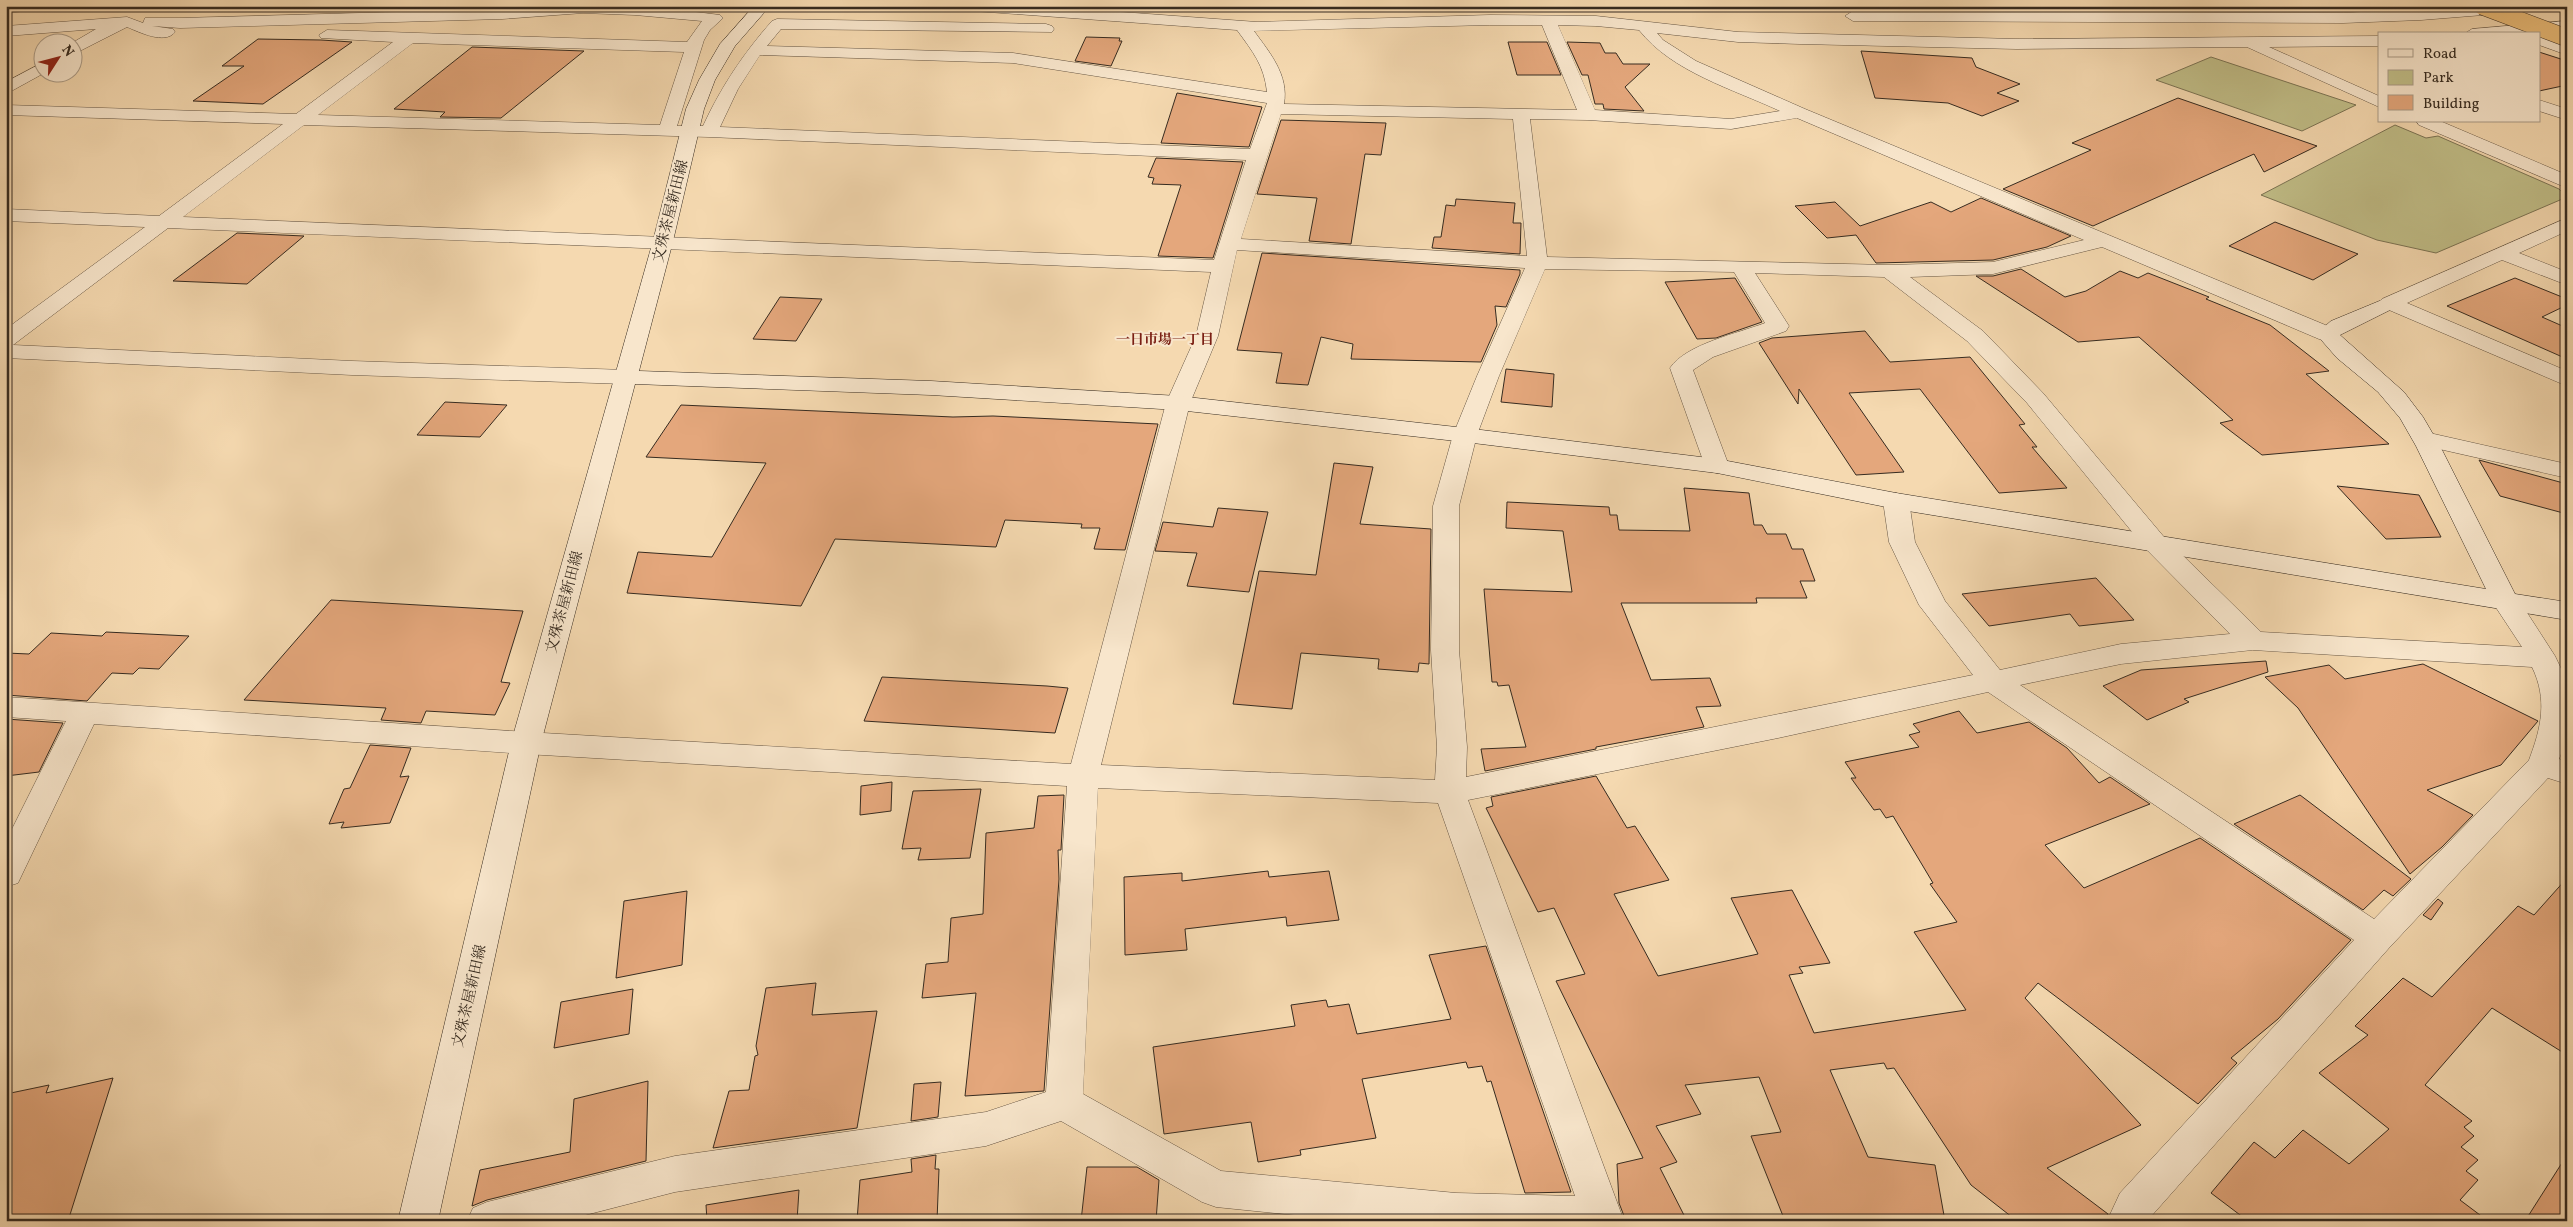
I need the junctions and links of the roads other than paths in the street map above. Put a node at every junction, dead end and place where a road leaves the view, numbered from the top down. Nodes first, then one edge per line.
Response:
1 (25, 6) edge
2 (311, 6) edge
3 (763, 6) edge
4 (974, 6) edge
5 (1989, 6) edge
6 (2482, 6) edge
7 (2509, 6) edge
8 (2533, 6) edge
9 (6, 8) edge
10 (1548, 20) junction
11 (150, 21) junction
12 (128, 22) junction
13 (1774, 23) dead end
14 (2567, 26) edge
15 (1651, 27) junction
16 (1059, 29) dead end
17 (1078, 29) dead end
18 (6, 31) edge
19 (1246, 31) junction
20 (2520, 32) edge
21 (410, 37) junction
22 (2567, 38) edge
23 (2540, 39) edge
24 (2378, 41) edge
25 (2245, 42) junction
26 (82, 44) edge
27 (693, 47) junction
28 (755, 50) junction
29 (2567, 50) edge
30 (32, 74) edge
31 (6, 89) edge
32 (2378, 102) edge
33 (1275, 104) junction
34 (2540, 104) edge
35 (6, 110) edge
36 (1799, 113) junction
37 (1521, 114) junction
38 (2567, 115) edge
39 (1588, 116) junction
40 (303, 120) junction
41 (2427, 122) edge
42 (688, 132) junction
43 (1256, 155) junction
44 (2567, 182) edge
45 (6, 215) edge
46 (162, 222) junction
47 (2567, 224) edge
48 (2103, 240) junction
49 (663, 241) junction
50 (1230, 244) junction
51 (2501, 253) junction
52 (1538, 262) junction
53 (1222, 266) junction
54 (1741, 266) junction
55 (1889, 271) junction
56 (2567, 279) edge
57 (2389, 303) junction
58 (2327, 334) junction
59 (6, 340) edge
60 (6, 351) edge
61 (626, 377) junction
62 (2567, 379) edge
63 (1178, 403) junction
64 (1465, 435) junction
65 (2425, 439) junction
66 (1716, 466) junction
67 (2567, 470) edge
68 (1896, 501) junction
69 (2155, 543) junction
70 (2505, 600) junction
71 (2567, 611) edge
72 (2253, 641) junction
73 (2540, 658) junction
74 (1994, 682) junction
75 (6, 708) edge
76 (85, 712) junction
77 (526, 743) junction
78 (2554, 769) edge
79 (1083, 776) junction
80 (1450, 792) junction
81 (6, 874) edge
82 (2377, 938) junction
83 (1064, 1103) junction
84 (1602, 1218) edge
85 (418, 1221) edge
86 (487, 1221) edge
87 (2127, 1221) edge

1 - 9 street
2 - 11 street
3 - 42 street, 文殊茶屋新田線
4 - 19 street
5 - 8 street
6 - 22 main road, bridge
7 - 14 main road
10 - 15 street
10 - 19 street
10 - 39 street
11 - 12 street
11 - 27 street
12 - 18 street
12 - 21 street
12 - 26 street
13 - 15 street
14 - 20 street
15 - 25 street
15 - 36 street
16 - 28 street
17 - 19 street
19 - 33 street
21 - 27 street
21 - 40 street
23 - 29 street
24 - 25 street
25 - 32 street
27 - 42 street
28 - 33 street
28 - 42 street
30 - 31 street
33 - 37 street
33 - 43 street
34 - 38 street
35 - 40 street
36 - 39 street
36 - 48 street
37 - 39 street
37 - 52 street
40 - 42 street
40 - 46 street
41 - 44 street
42 - 43 street
42 - 49 street, 文殊茶屋新田線
43 - 50 street
45 - 46 street
46 - 49 street
46 - 59 street
47 - 51 street
48 - 55 street
48 - 58 street
49 - 53 street
49 - 61 street, 文殊茶屋新田線
50 - 52 street
50 - 53 street
51 - 56 street
51 - 57 street
52 - 54 street
52 - 64 street
53 - 63 street
54 - 55 street
54 - 66 street
55 - 69 street
57 - 58 street
57 - 62 street
58 - 65 street
60 - 61 street
61 - 63 street
61 - 77 street, 文殊茶屋新田線
63 - 64 street
63 - 79 street
64 - 66 street
64 - 80 street
65 - 67 street
65 - 70 street
66 - 68 street
68 - 69 street
68 - 74 street
69 - 70 street
69 - 72 street
70 - 71 street
70 - 73 street
72 - 73 street
72 - 74 street
73 - 78 street
74 - 80 street
74 - 82 street
75 - 76 street
76 - 77 street
76 - 81 street
77 - 79 street
77 - 85 street, 文殊茶屋新田線
78 - 82 street
79 - 80 street
79 - 83 street
80 - 84 street
82 - 87 street
83 - 84 street
83 - 86 street

